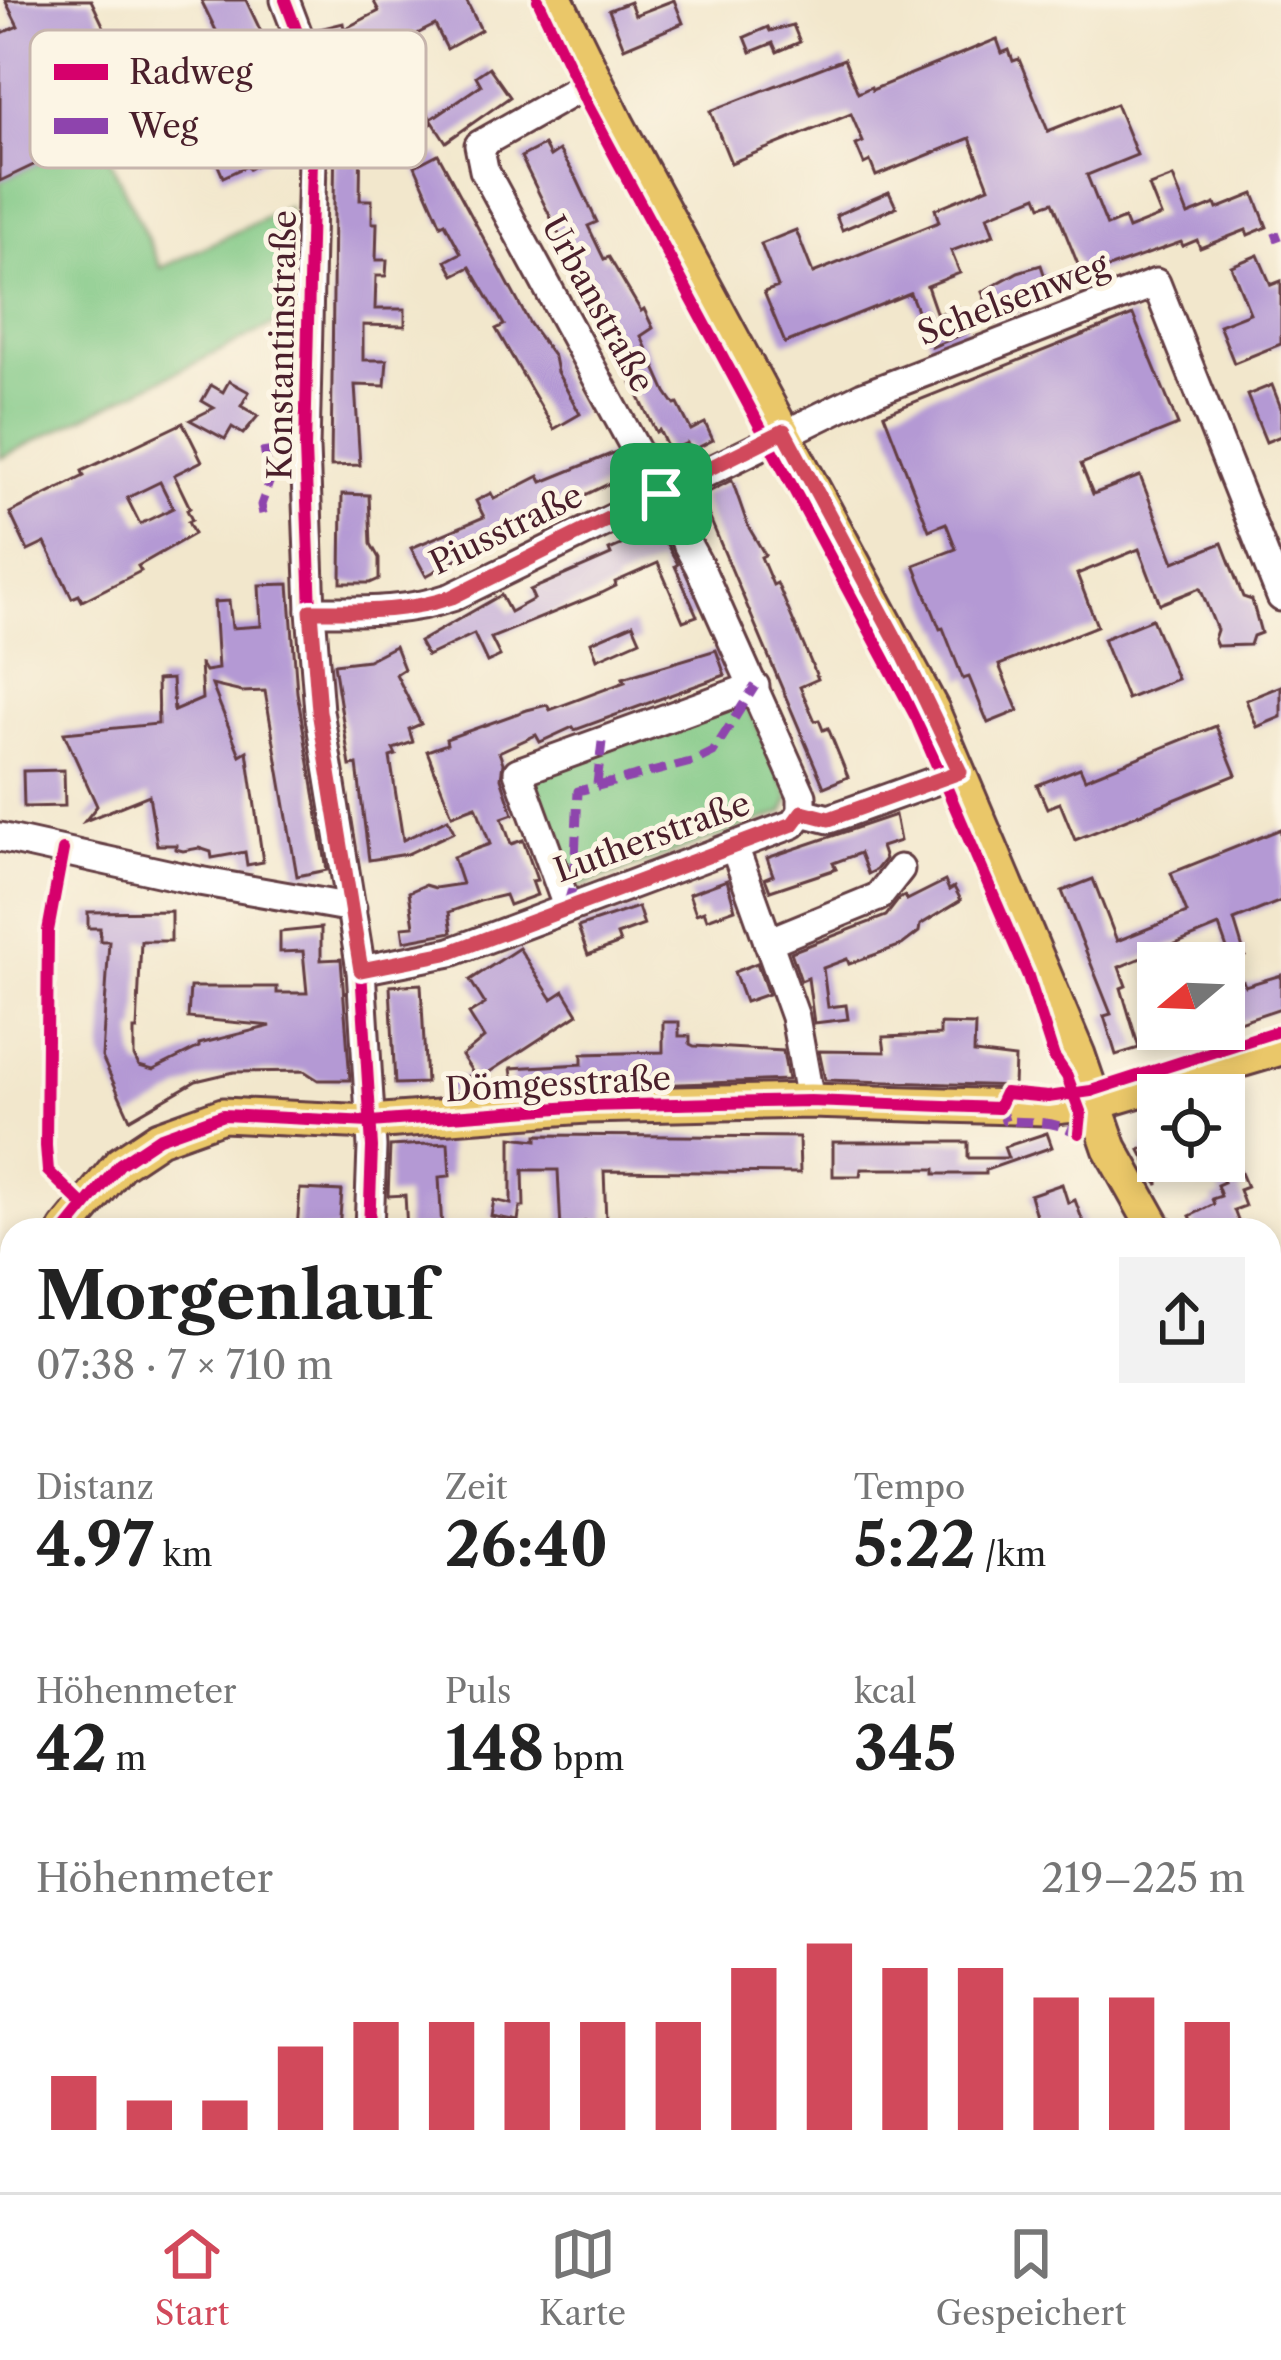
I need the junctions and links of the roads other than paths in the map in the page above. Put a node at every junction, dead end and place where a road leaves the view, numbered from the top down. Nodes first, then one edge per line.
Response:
1 (285, 0) edge
2 (556, 0) edge
3 (296, 30) edge
4 (594, 80) junction
5 (312, 168) edge
6 (784, 431) junction
7 (661, 494) junction
8 (1281, 597) edge
9 (311, 611) junction
10 (755, 686) junction
11 (960, 772) junction
12 (802, 812) junction
13 (0, 837) edge
14 (734, 846) junction
15 (900, 869) dead end
16 (567, 906) junction
17 (352, 908) junction
18 (768, 942) junction
19 (361, 970) junction
20 (1281, 1048) edge
21 (810, 1101) junction
22 (1095, 1103) junction
23 (371, 1134) junction
24 (76, 1218) edge
25 (369, 1218) edge
26 (1149, 1218) edge

1 - 3 street, Konstantinstraße
2 - 4 main road
4 - 6 main road
4 - 7 street, Urbanstraße
5 - 9 street, Konstantinstraße
6 - 7 street, Piusstraße
6 - 8 street, Schelsenweg
6 - 11 main road
7 - 9 street, Piusstraße
7 - 10 street, Urbanstraße
9 - 17 street, Konstantinstraße
10 - 12 street, Urbanstraße
10 - 16 street
11 - 12 street, Lutherstraße
11 - 22 main road
12 - 14 street, Lutherstraße
13 - 17 street
14 - 16 street, Lutherstraße
14 - 18 street
15 - 18 street
16 - 19 street, Lutherstraße
17 - 19 street, Konstantinstraße
18 - 21 street
19 - 23 street, Konstantinstraße
20 - 22 main road, Dömgesstraße
21 - 22 main road, Dömgesstraße
21 - 23 main road, Dömgesstraße
22 - 26 main road
23 - 24 main road, Dömgesstraße
23 - 25 street, Konstantinstraße

